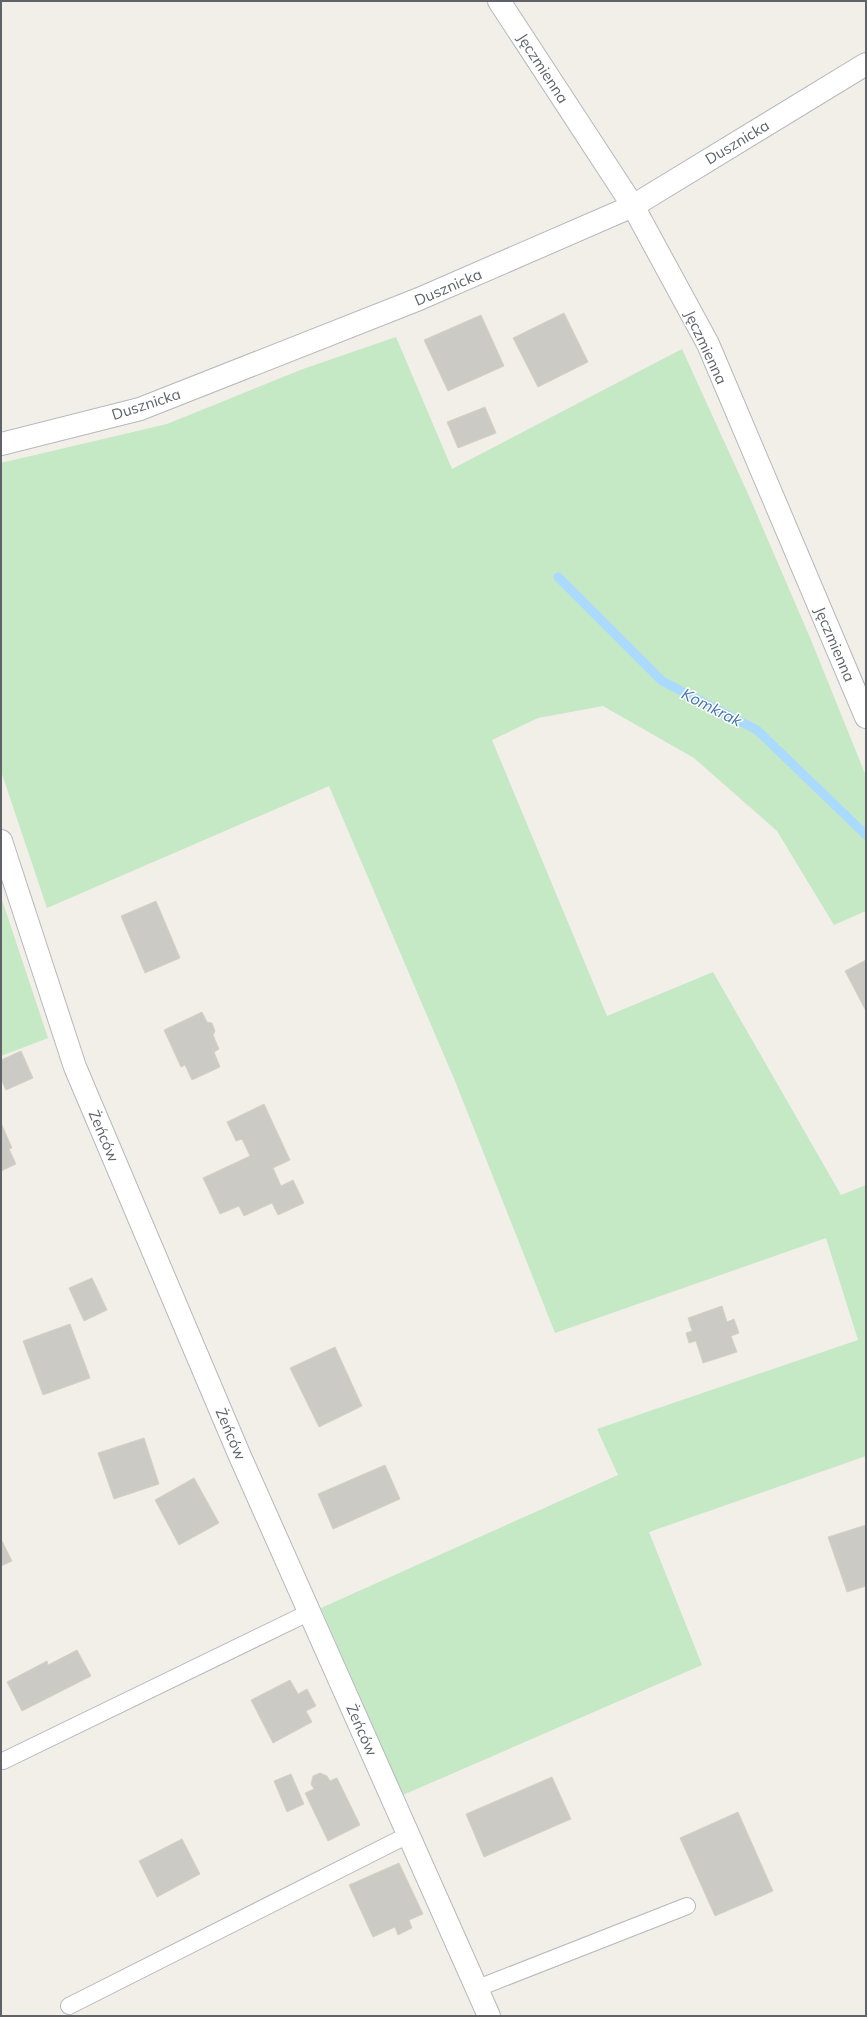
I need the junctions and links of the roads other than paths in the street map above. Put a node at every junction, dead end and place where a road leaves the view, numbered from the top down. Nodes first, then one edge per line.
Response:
1 (499, 1) edge
2 (866, 64) edge
3 (633, 206) junction
4 (1, 444) edge
5 (866, 717) edge
6 (1, 841) edge
7 (310, 1612) junction
8 (3, 1761) dead end
9 (408, 1835) junction
10 (687, 1906) dead end
11 (478, 1988) junction
12 (69, 2006) dead end
13 (489, 2016) edge

1 - 3 street, Jęczmienna
2 - 3 street, Dusznicka
3 - 4 street, Dusznicka
3 - 5 street, Jęczmienna
6 - 7 street, Żeńców
7 - 8 lane
7 - 9 street, Żeńców
9 - 11 street, Żeńców
9 - 12 lane
10 - 11 lane
11 - 13 street, Żeńców

